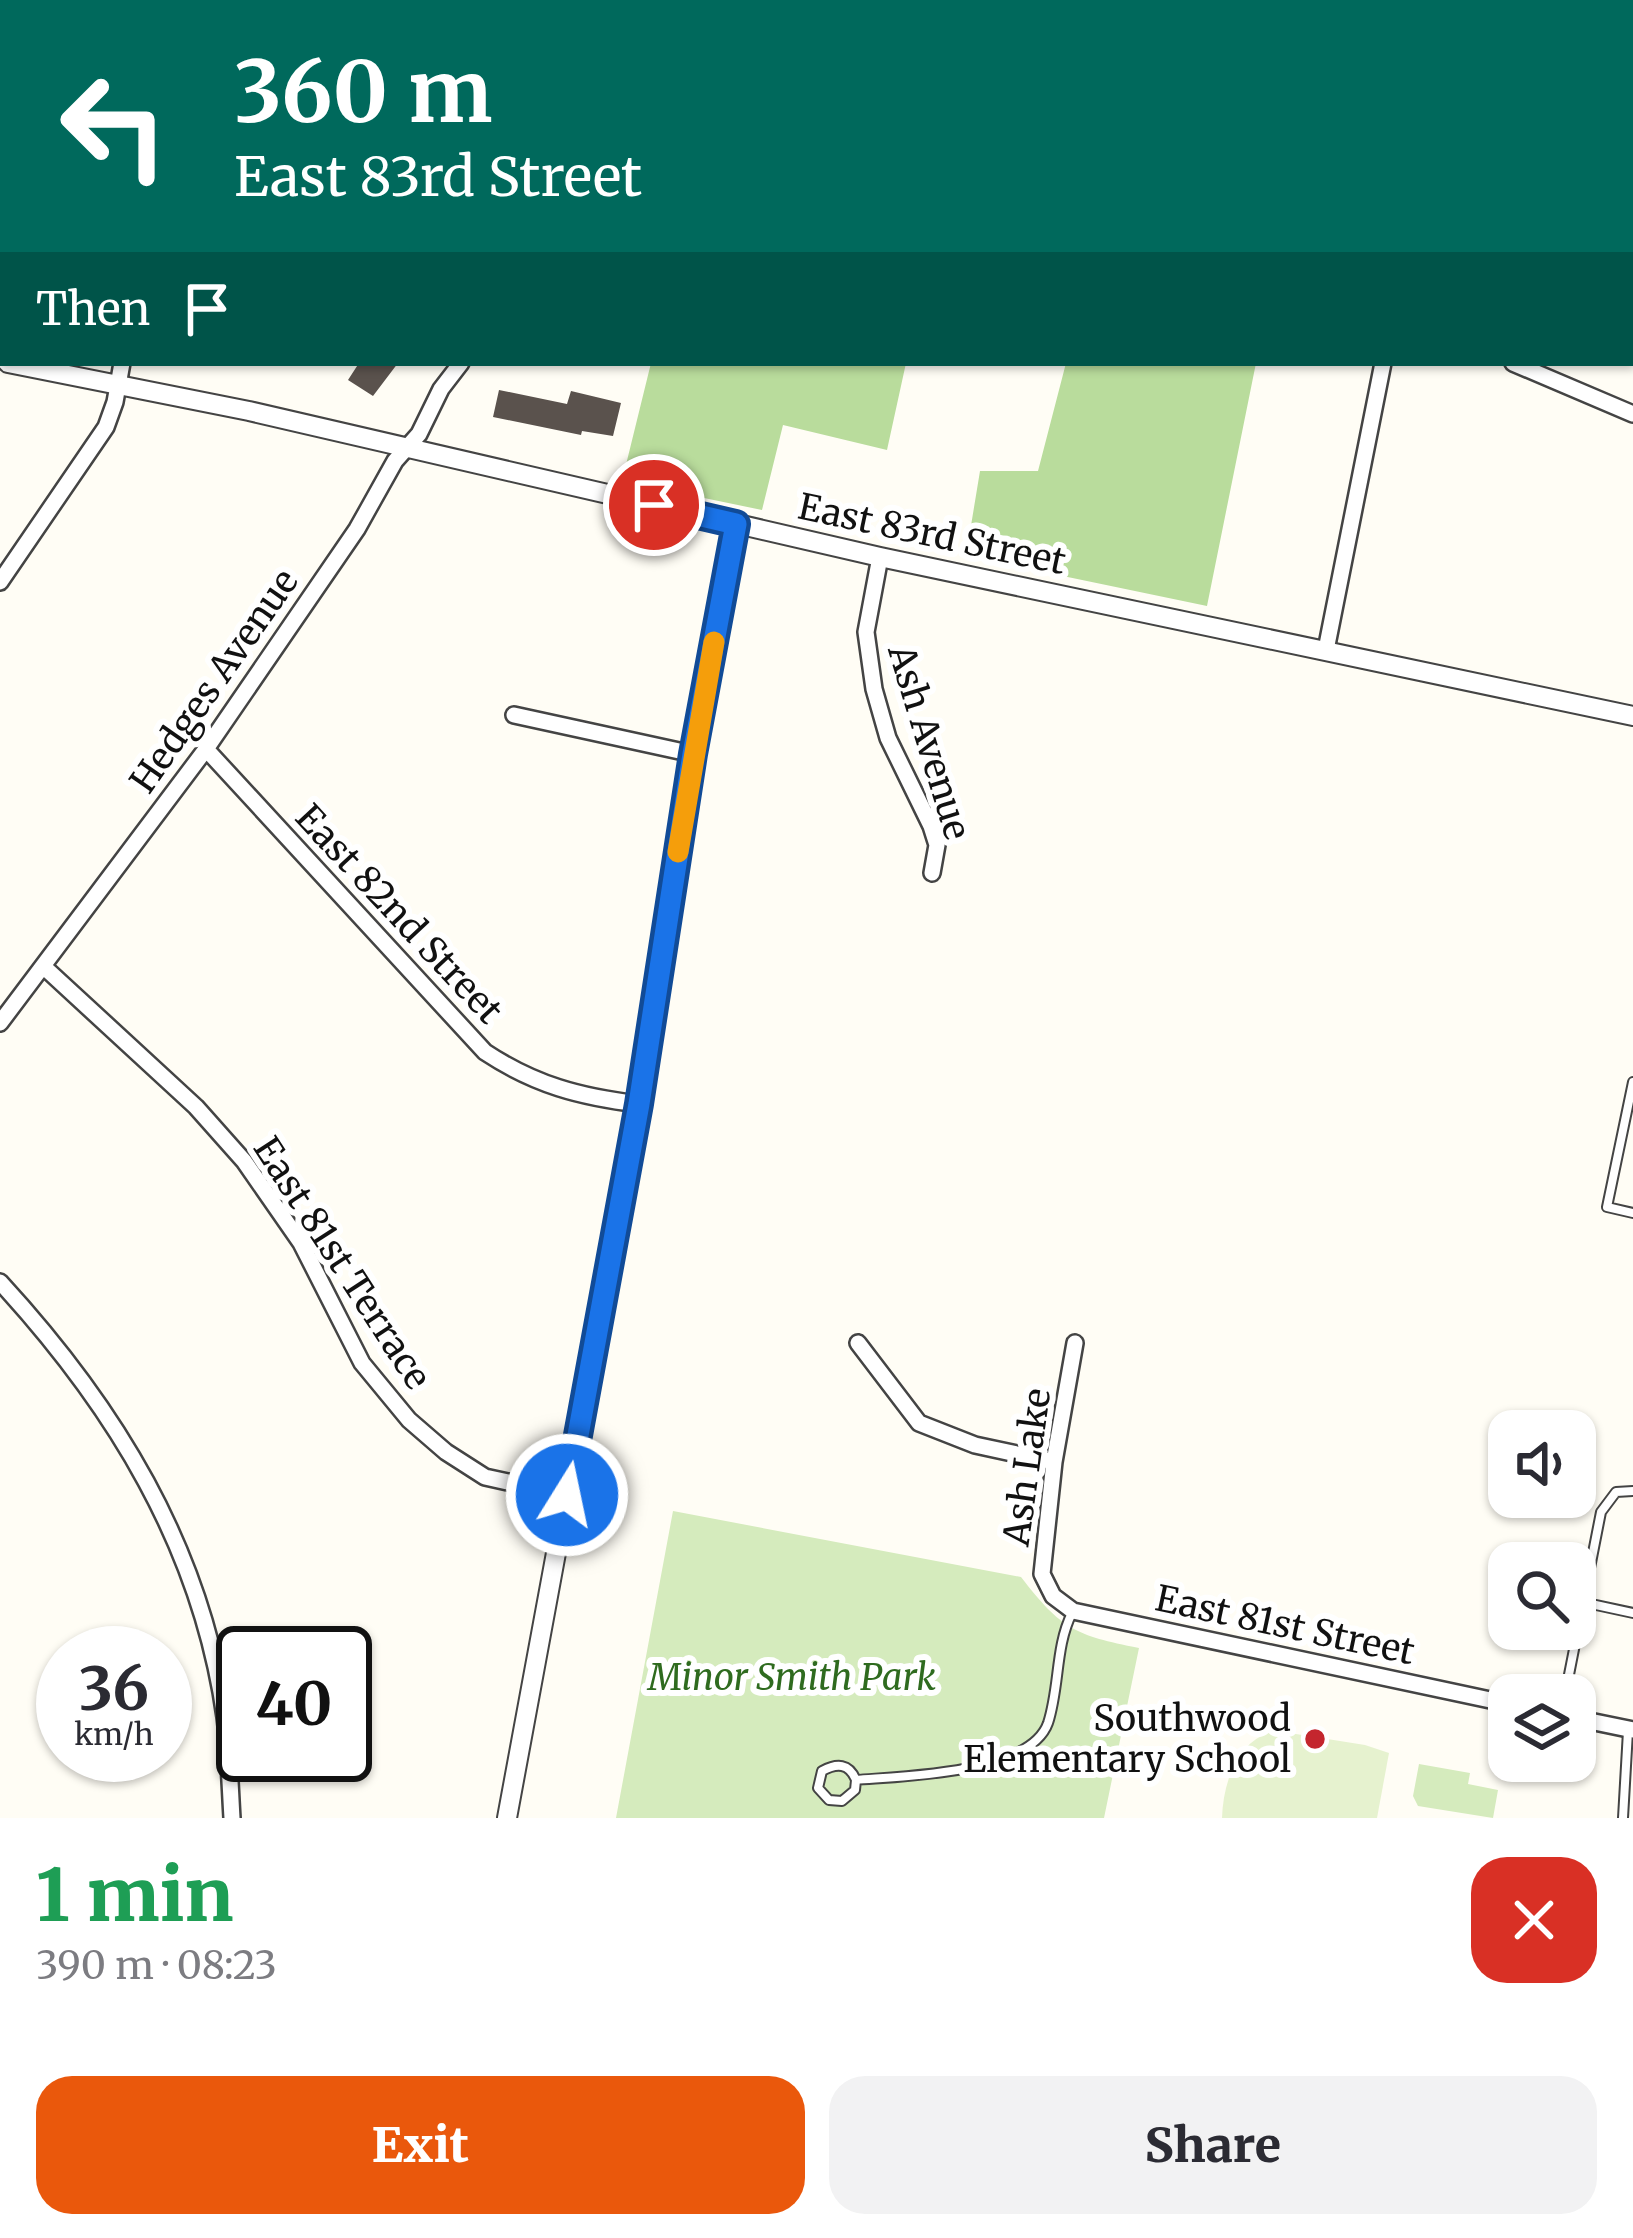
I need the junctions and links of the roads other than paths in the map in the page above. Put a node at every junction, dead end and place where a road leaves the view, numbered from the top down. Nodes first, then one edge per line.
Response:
1 (23, 366) edge
2 (121, 366) edge
3 (459, 366) edge
4 (1382, 366) edge
5 (1520, 366) edge
6 (118, 386) junction
7 (1633, 414) edge
8 (408, 447) junction
9 (736, 524) junction
10 (880, 557) junction
11 (0, 583) edge
12 (1326, 650) junction
13 (514, 715) dead end
14 (1633, 716) edge
15 (206, 749) junction
16 (693, 754) junction
17 (932, 873) dead end
18 (43, 966) junction
19 (0, 1023) edge
20 (1633, 1082) edge
21 (639, 1104) junction
22 (1633, 1213) edge
23 (0, 1282) edge
24 (858, 1343) dead end
25 (1075, 1343) dead end
26 (1054, 1462) junction
27 (1633, 1491) edge
28 (567, 1495) junction
29 (1595, 1542) edge
30 (1053, 1596) joint
31 (1596, 1605) edge
32 (1073, 1611) junction
33 (1633, 1612) edge
34 (1488, 1700) edge
35 (1596, 1722) edge
36 (1631, 1730) edge
37 (856, 1780) junction
38 (232, 1818) edge
39 (507, 1818) edge
40 (1623, 1818) edge

1 - 6 street, East 83rd Street
2 - 6 street
3 - 8 street, Hedges Avenue
4 - 12 street
5 - 7 street
6 - 8 street, East 83rd Street
6 - 11 street
8 - 9 street, East 83rd Street
8 - 15 street, Hedges Avenue
9 - 10 street, East 83rd Street
9 - 16 street
10 - 12 street, East 83rd Street
10 - 17 street, Ash Avenue
12 - 14 street, East 83rd Street
13 - 16 street
15 - 18 street, Hedges Avenue
15 - 21 street, East 82nd Street
16 - 21 street
18 - 19 street, Hedges Avenue
18 - 28 street, East 81st Terrace
20 - 22 lane
21 - 28 street
23 - 38 street
24 - 26 street
25 - 26 street, Ash Lake
26 - 30 street, Ash Lake
27 - 29 lane
28 - 39 street
30 - 32 street, East 81st Street
31 - 33 lane
32 - 34 street, East 81st Street
32 - 37 lane
35 - 36 street
36 - 40 lane
37 - 37 lane

